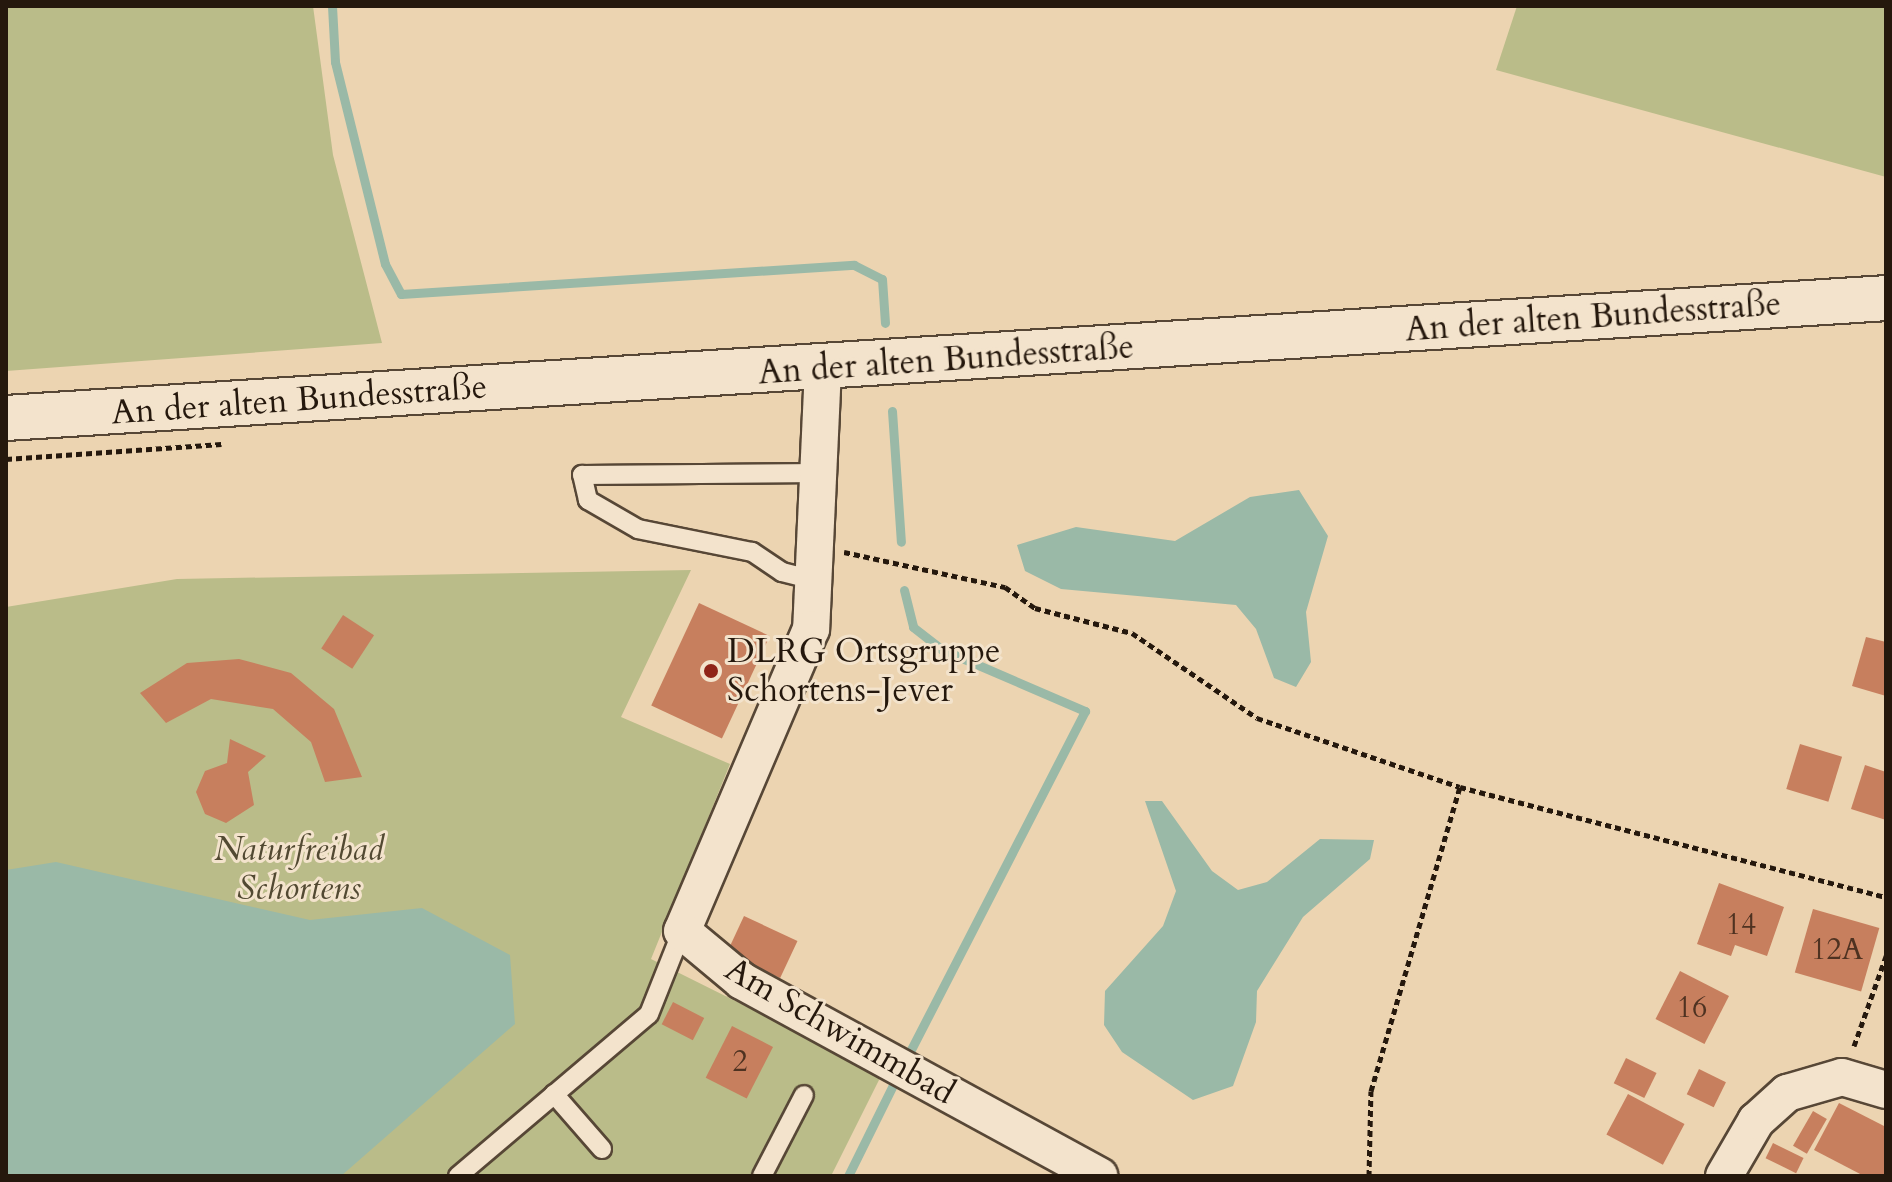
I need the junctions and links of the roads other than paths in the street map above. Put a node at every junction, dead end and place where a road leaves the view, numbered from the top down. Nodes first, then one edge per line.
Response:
1 (1886, 298) edge
2 (823, 368) junction
3 (6, 418) edge
4 (821, 473) junction
5 (815, 563) junction
6 (682, 931) junction
7 (1886, 1090) edge
8 (554, 1094) junction
9 (804, 1095) dead end
10 (602, 1149) dead end
11 (465, 1174) edge
12 (762, 1176) edge
13 (1099, 1176) edge
14 (1724, 1176) edge

1 - 2 street, An der alten Bundesstraße
2 - 3 street, An der alten Bundesstraße
2 - 4 street
4 - 5 street
4 - 5 lane
5 - 6 street
6 - 8 lane
6 - 13 street, Am Schwimmbad
7 - 14 street
8 - 10 lane
8 - 11 lane
9 - 12 lane

